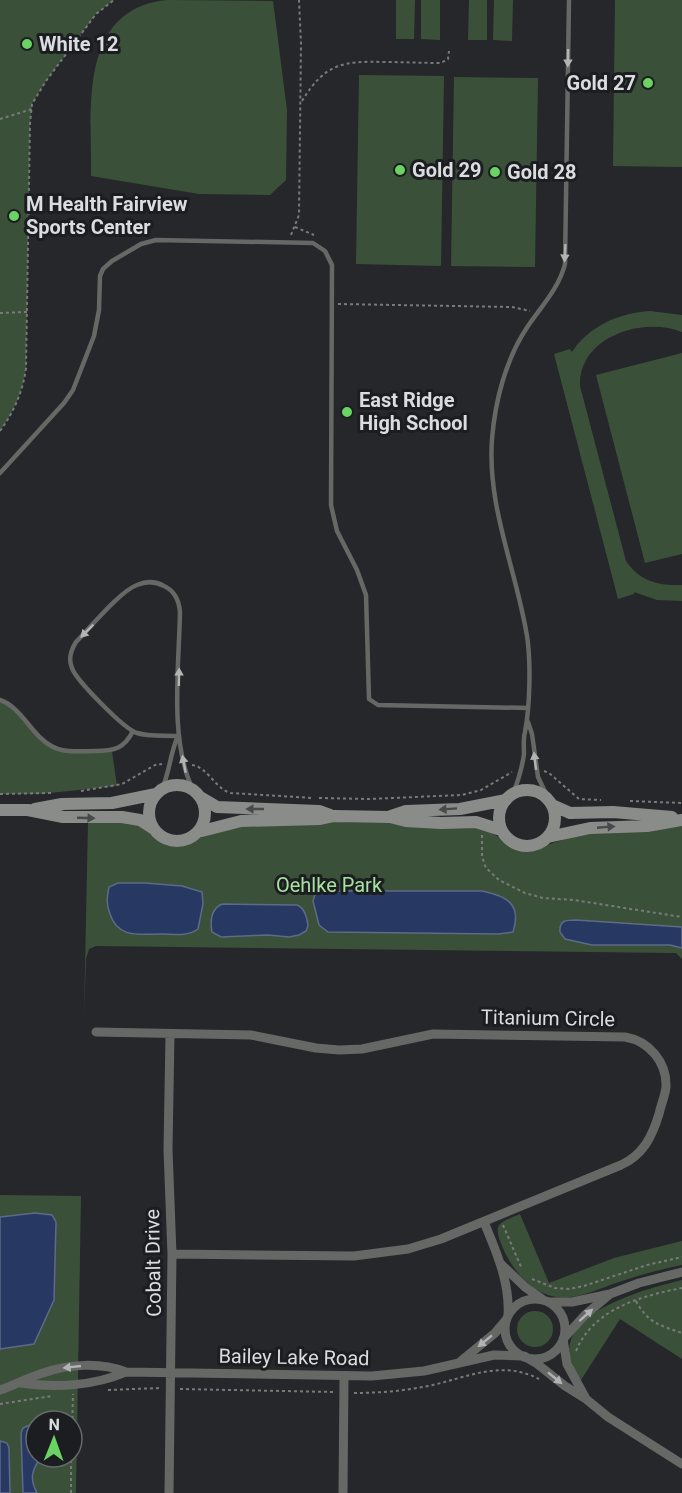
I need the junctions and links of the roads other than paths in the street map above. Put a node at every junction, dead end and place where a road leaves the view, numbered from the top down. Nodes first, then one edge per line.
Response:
1 (568, 0) edge
2 (0, 472) edge
3 (0, 700) edge
4 (528, 708) junction
5 (528, 720) junction
6 (133, 731) junction
7 (178, 736) junction
8 (159, 792) junction
9 (197, 794) junction
10 (509, 797) junction
11 (550, 803) junction
12 (0, 810) edge
13 (28, 810) junction
14 (334, 816) junction
15 (390, 817) junction
16 (682, 819) edge
17 (154, 829) junction
18 (501, 830) junction
19 (198, 832) junction
20 (548, 837) junction
21 (96, 1032) dead end
22 (170, 1034) junction
23 (484, 1222) junction
24 (172, 1254) junction
25 (501, 1265) junction
26 (682, 1272) edge
27 (610, 1294) junction
28 (547, 1302) junction
29 (508, 1318) junction
30 (564, 1338) junction
31 (524, 1356) junction
32 (460, 1362) junction
33 (126, 1372) junction
34 (171, 1373) junction
35 (344, 1376) junction
36 (21, 1383) junction
37 (0, 1390) edge
38 (586, 1399) junction
39 (682, 1464) edge
40 (170, 1493) edge
41 (343, 1493) edge

1 -> 4 lane
2 - 4 lane
3 - 6 lane
4 - 5 lane
5 - 10 lane
11 -> 5 lane
6 - 7 lane
7 -> 6 lane
7 - 8 lane
9 -> 7 lane
8 - 9 street
8 - 13 street
8 - 17 street
14 -> 9 street
9 - 19 street
10 - 11 street
10 -> 15 street
10 - 18 street
11 - 16 street
11 - 20 street
12 - 13 street
13 -> 17 street
14 - 15 street
14 - 19 street
15 - 18 street
20 -> 16 street
17 - 19 street
18 - 20 street
21 - 22 street, Titanium Circle
22 - 23 street, Titanium Circle
22 - 24 street, Cobalt Drive
23 - 24 street, Titanium Circle
23 - 25 street
24 - 34 street, Cobalt Drive
25 - 28 street
25 - 29 street
26 - 27 street
27 - 28 street
30 -> 27 street
28 - 29 street
28 - 30 street
29 - 31 street
29 -> 32 street, Bailey Lake Road
30 - 31 street
30 - 38 street
31 - 32 street, Bailey Lake Road
31 -> 38 street
32 - 35 street, Bailey Lake Road
33 - 34 street, Bailey Lake Road
33 - 36 street, Bailey Lake Road
33 -> 36 street, Bailey Lake Road
34 - 35 street, Bailey Lake Road
34 - 40 street, Cobalt Drive
35 - 41 street
36 - 37 street, Bailey Lake Road
38 - 39 street

